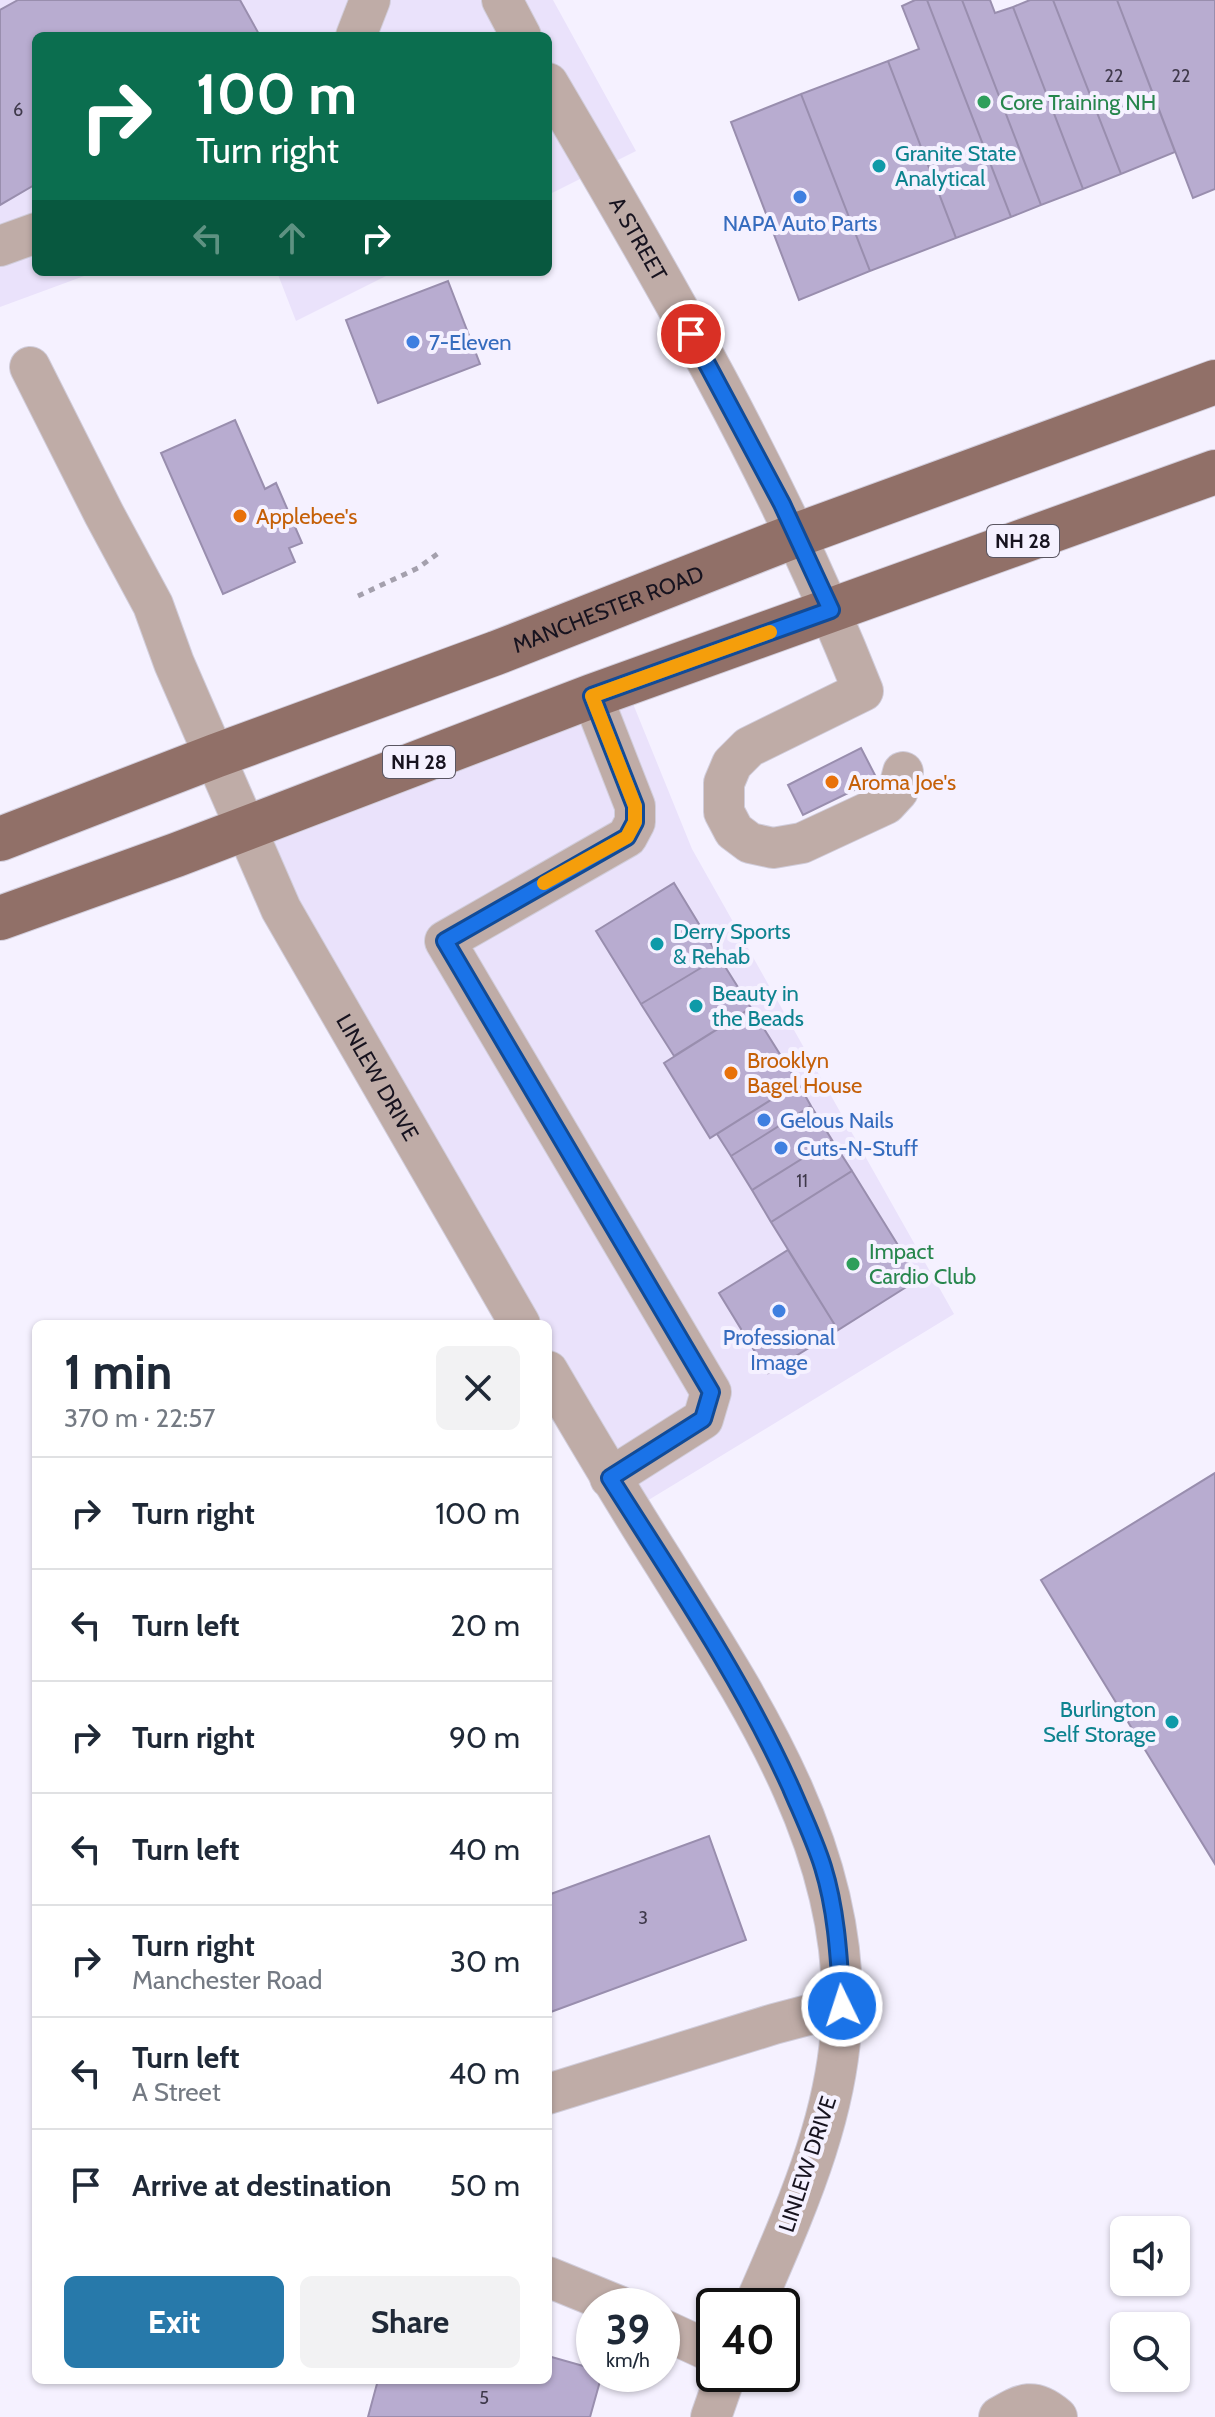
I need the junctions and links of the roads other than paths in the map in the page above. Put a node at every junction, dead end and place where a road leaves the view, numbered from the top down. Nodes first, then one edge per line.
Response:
1 (370, 0) edge
2 (502, 0) edge
3 (358, 32) edge
4 (519, 32) edge
5 (552, 90) edge
6 (32, 234) edge
7 (0, 246) edge
8 (30, 367) dead end
9 (1215, 382) edge
10 (1215, 472) edge
11 (797, 535) junction
12 (831, 610) junction
13 (592, 696) junction
14 (215, 756) junction
15 (903, 772) dead end
16 (245, 828) junction
17 (0, 839) edge
18 (0, 918) edge
19 (518, 1320) edge
20 (552, 1378) edge
21 (610, 1478) junction
22 (842, 2006) junction
23 (552, 2093) edge
24 (552, 2279) edge
25 (576, 2288) edge
26 (762, 2288) edge
27 (720, 2392) edge
28 (711, 2417) edge
29 (999, 2417) edge
30 (1057, 2417) edge

1 - 3 street
2 - 4 street
5 - 11 street, A STREET
6 - 7 street
8 - 14 street, LINLEW DRIVE
9 - 11 main road, MANCHESTER ROAD
10 - 12 main road, NH 28
11 - 12 street, A STREET
11 - 14 main road, MANCHESTER ROAD
12 - 13 main road, NH 28
12 - 15 street, A STREET
13 - 16 main road, NH 28
13 - 21 street
14 - 16 street, LINLEW DRIVE
14 - 17 main road, MANCHESTER ROAD
16 - 18 main road, NH 28
16 - 19 street, LINLEW DRIVE
20 - 21 street, LINLEW DRIVE
21 - 22 street, LINLEW DRIVE
22 - 23 street
22 - 26 street, LINLEW DRIVE
24 - 25 street
27 - 28 street
29 - 30 street

